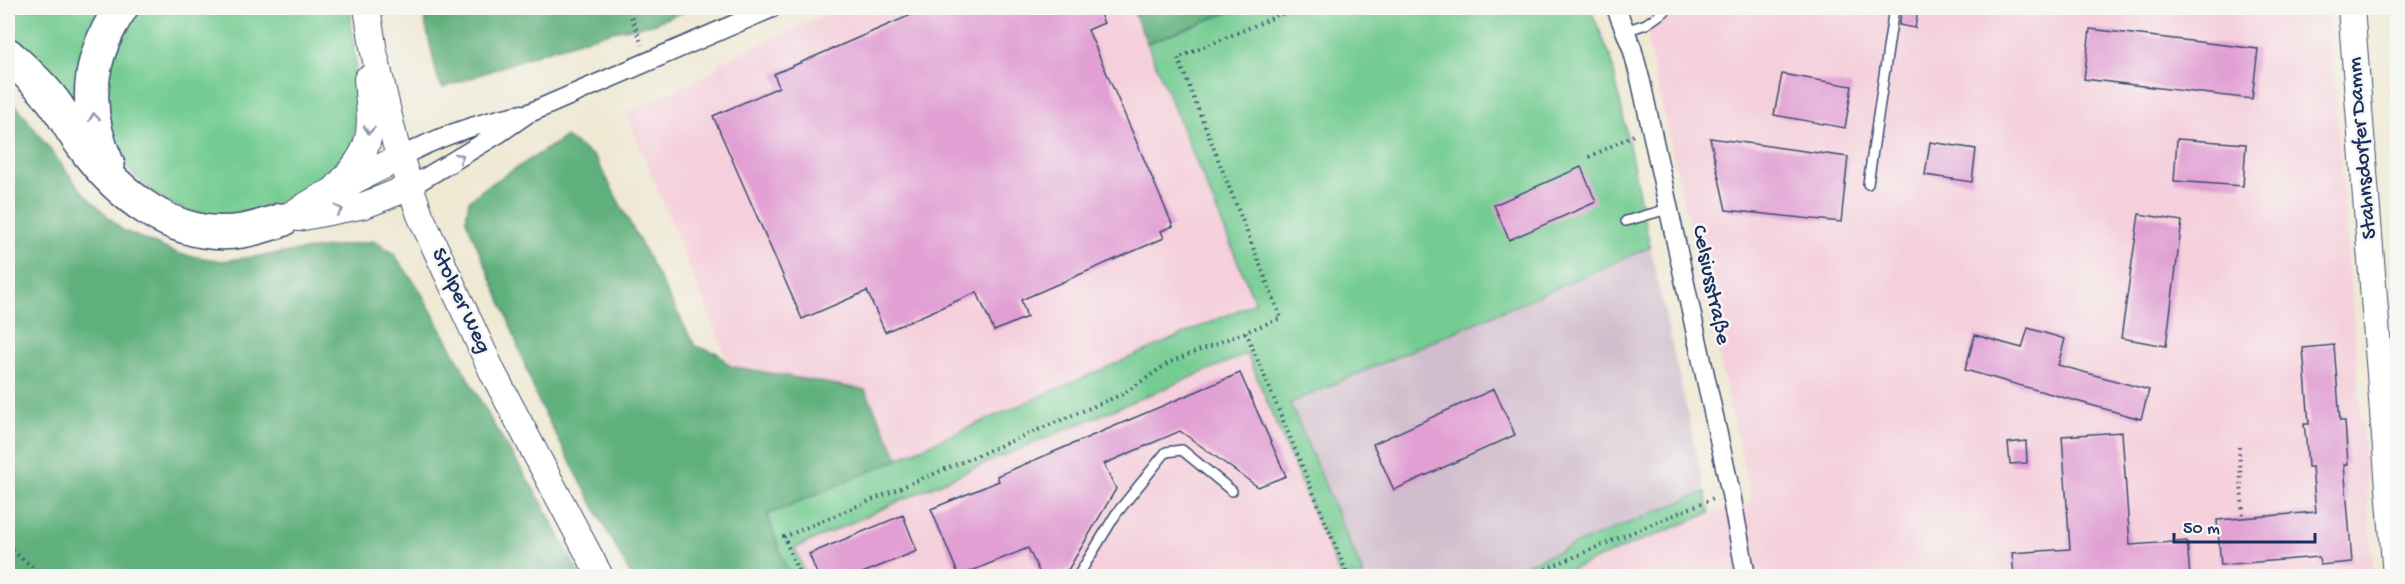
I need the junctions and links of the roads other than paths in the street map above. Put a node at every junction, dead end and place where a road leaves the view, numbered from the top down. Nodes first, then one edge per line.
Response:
1 (121, 8) edge
2 (367, 8) edge
3 (772, 8) edge
4 (1616, 8) edge
5 (1894, 8) edge
6 (2351, 8) edge
7 (1665, 11) dead end
8 (1625, 31) junction
9 (374, 52) junction
10 (8, 55) edge
11 (527, 114) junction
12 (399, 158) junction
13 (1868, 184) dead end
14 (410, 187) junction
15 (334, 190) junction
16 (121, 191) junction
17 (1668, 209) junction
18 (282, 220) junction
19 (1626, 221) dead end
20 (1232, 491) dead end
21 (2395, 546) edge
22 (600, 576) edge
23 (1078, 576) edge
24 (1746, 576) edge
25 (2396, 576) edge

16 -> 1 highway
2 - 9 street, Stolper Weg
3 - 11 street
4 - 8 street, Celsiusstraße
5 - 13 lane
6 - 21 street, Stahnsdorfer Damm
7 - 8 lane
8 - 17 street, Celsiusstraße
9 - 12 street, Stolper Weg
9 -> 15 street
10 - 16 highway
11 - 12 street
14 -> 11 street
12 - 14 street, Stolper Weg
12 - 15 street
18 -> 14 street
14 - 22 street, Stolper Weg
15 - 18 street
16 - 18 highway
17 - 19 lane
17 - 24 street, Celsiusstraße
20 - 23 lane
21 - 25 street, Stahnsdorfer Damm

